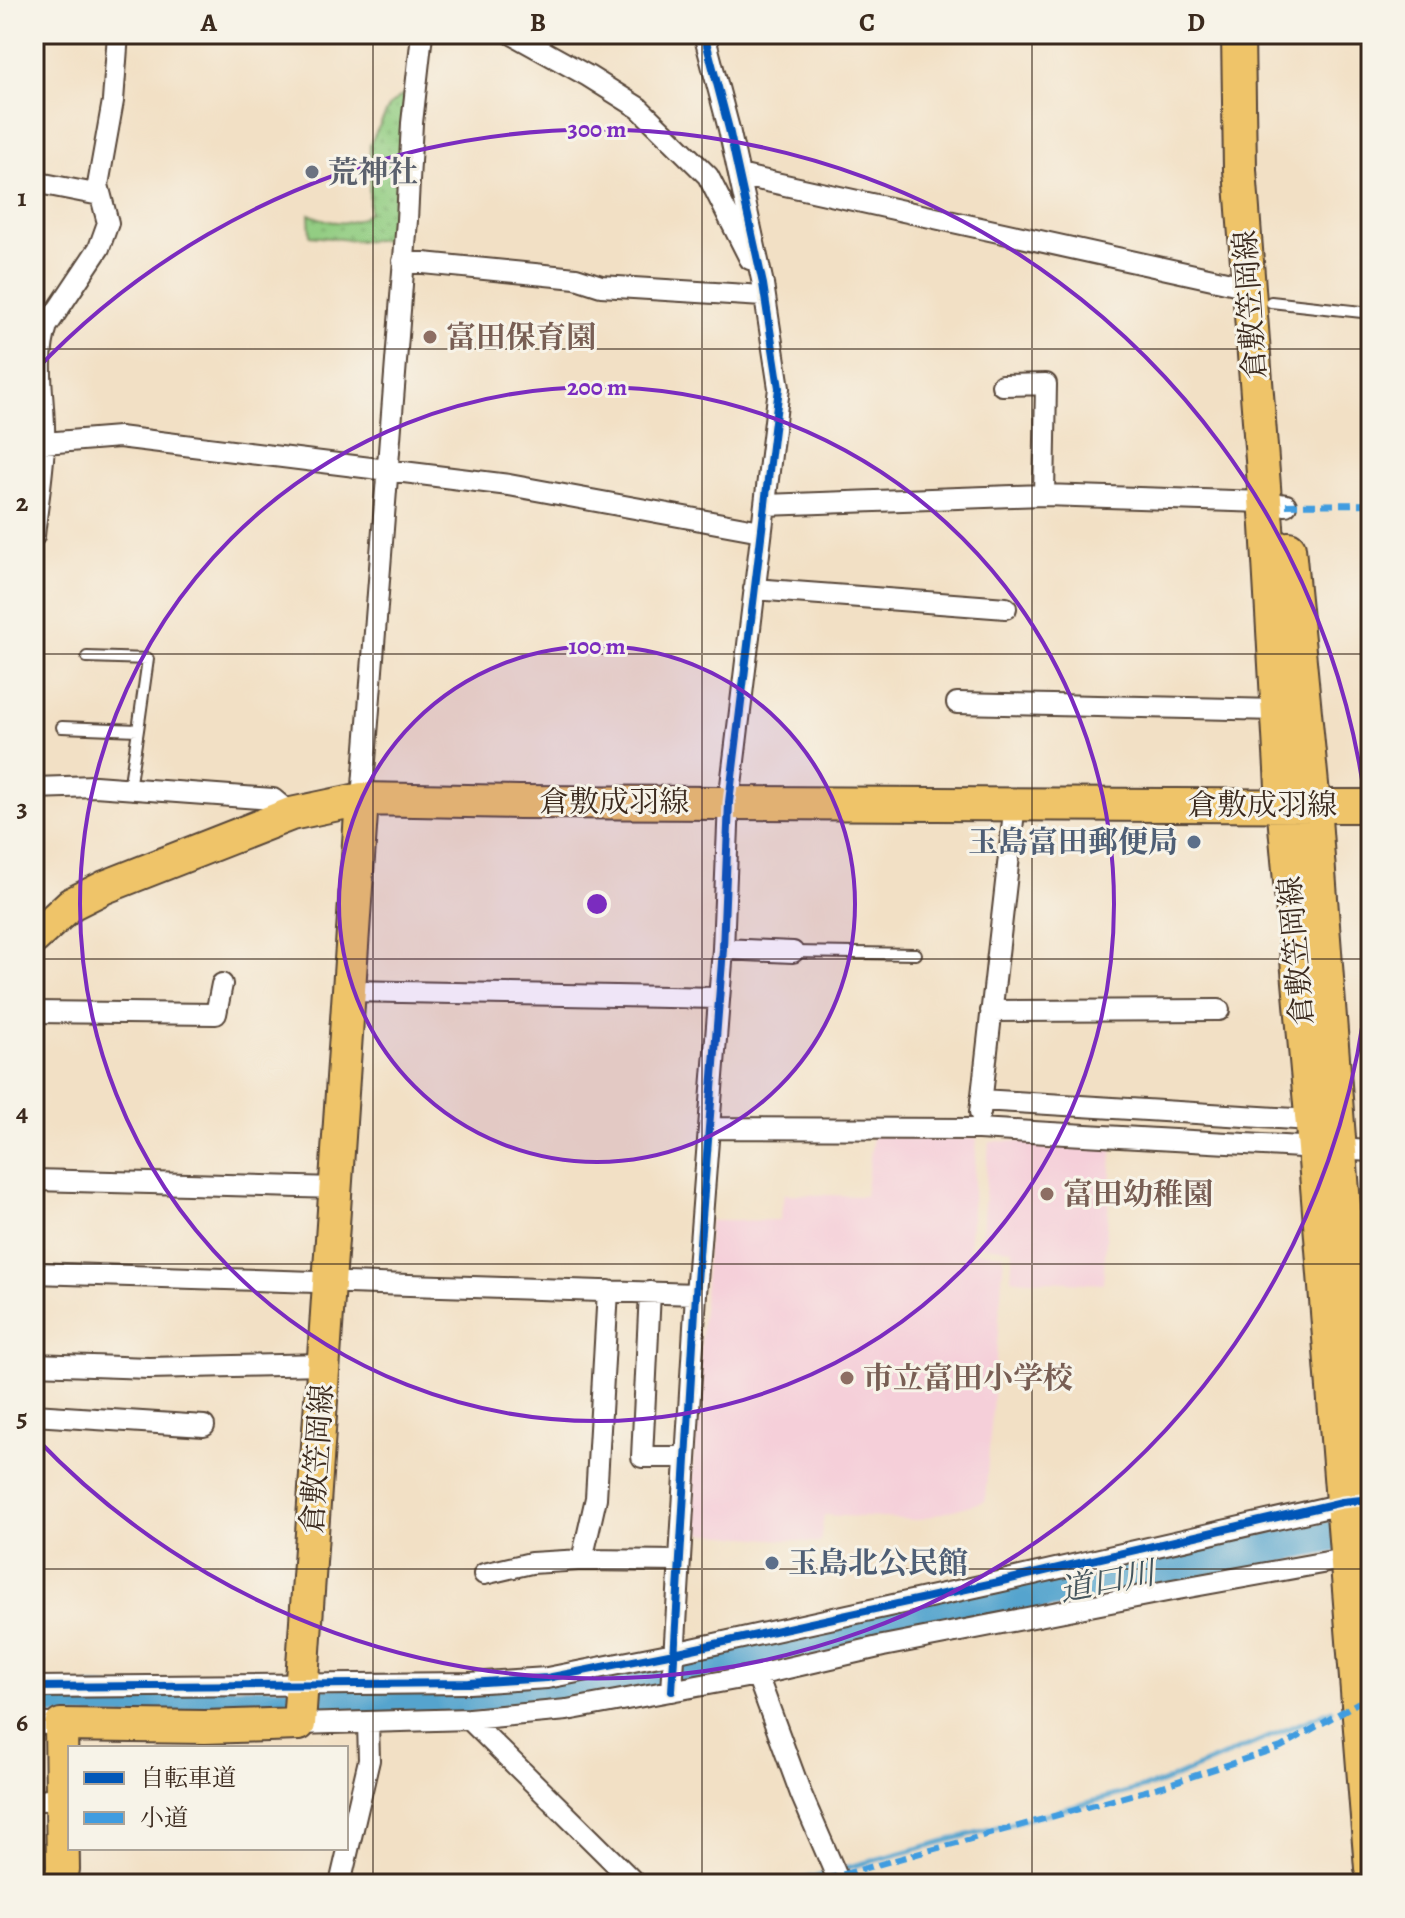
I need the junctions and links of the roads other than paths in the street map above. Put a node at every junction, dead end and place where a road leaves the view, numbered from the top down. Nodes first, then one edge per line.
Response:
1 (118, 34) edge
2 (422, 34) edge
3 (512, 34) edge
4 (704, 34) edge
5 (1238, 34) edge
6 (1259, 34) edge
7 (739, 175) junction
8 (34, 182) edge
9 (100, 195) junction
10 (403, 261) junction
11 (763, 290) junction
12 (1260, 294) junction
13 (1371, 313) edge
14 (1002, 385) dead end
15 (39, 447) edge
16 (386, 471) junction
17 (1044, 495) junction
18 (1276, 503) junction
19 (765, 505) junction
20 (761, 531) junction
21 (34, 536) edge
22 (754, 589) junction
23 (1006, 608) dead end
24 (87, 657) dead end
25 (957, 703) dead end
26 (1278, 710) junction
27 (62, 727) dead end
28 (138, 730) junction
29 (34, 788) edge
30 (129, 789) junction
31 (362, 799) junction
32 (729, 802) junction
33 (1015, 803) junction
34 (1298, 805) junction
35 (1371, 806) edge
36 (291, 814) junction
37 (34, 938) edge
38 (723, 949) junction
39 (793, 952) joint
40 (916, 954) dead end
41 (222, 984) dead end
42 (349, 991) junction
43 (719, 998) junction
44 (1219, 1010) dead end
45 (991, 1011) junction
46 (34, 1012) edge
47 (981, 1100) junction
48 (709, 1128) junction
49 (978, 1129) junction
50 (1321, 1139) junction
51 (1371, 1151) edge
52 (34, 1180) edge
53 (336, 1188) junction
54 (34, 1273) edge
55 (330, 1282) junction
56 (608, 1291) junction
57 (650, 1292) junction
58 (696, 1294) junction
59 (34, 1364) edge
60 (324, 1364) junction
61 (34, 1415) edge
62 (204, 1426) dead end
63 (686, 1457) junction
64 (1359, 1501) edge
65 (1365, 1558) edge
66 (582, 1560) junction
67 (680, 1561) junction
68 (484, 1574) dead end
69 (674, 1654) junction
70 (757, 1675) junction
71 (34, 1687) edge
72 (672, 1690) junction
73 (300, 1704) junction
74 (469, 1719) junction
75 (368, 1723) junction
76 (48, 1724) edge
77 (48, 1799) edge
78 (348, 1850) edge
79 (348, 1850) edge
80 (1371, 1868) edge
81 (836, 1875) edge
82 (60, 1884) edge
83 (340, 1884) edge
84 (636, 1884) edge

1 - 9 street
2 - 10 street
3 - 11 street
4 - 7 street
5 - 12 main road, 倉敷笠岡線
6 - 12 main road, 倉敷笠岡線
7 - 11 street
7 - 12 street
8 - 9 street
9 - 15 street
10 - 11 street
10 - 16 street
11 - 19 street
12 - 13 lane
12 - 18 main road, 倉敷笠岡線
14 - 17 street
15 - 16 street
15 - 21 street
16 - 20 street
16 - 31 street
17 - 18 street
17 - 19 street
18 - 26 main road, 倉敷笠岡線
18 - 34 main road, 倉敷笠岡線
19 - 20 street
20 - 22 street
22 - 23 street
22 - 32 street
24 - 28 lane
25 - 26 street
26 - 34 main road, 倉敷笠岡線
27 - 28 lane
28 - 30 lane
29 - 30 street
30 - 36 street
31 - 32 main road, 倉敷成羽線
31 - 36 main road, 倉敷成羽線
31 - 42 main road, 倉敷笠岡線
32 - 33 main road, 倉敷成羽線
32 - 38 street
33 - 34 main road, 倉敷成羽線
33 - 45 street
34 - 35 main road, 倉敷成羽線
34 - 50 main road, 倉敷笠岡線
36 - 37 main road, 倉敷成羽線
38 - 39 street
38 - 43 street
39 - 40 lane
41 - 46 street
42 - 43 street
42 - 53 main road, 倉敷笠岡線
43 - 48 street
44 - 45 street
45 - 47 street
47 - 49 street
47 - 50 street
48 - 49 street
48 - 58 street
49 - 50 street
50 - 51 street
50 - 64 main road, 倉敷笠岡線
52 - 53 street
53 - 55 main road, 倉敷笠岡線
54 - 55 street
55 - 56 street
55 - 60 main road, 倉敷笠岡線
56 - 57 street
56 - 66 street
57 - 58 street
57 - 63 street
58 - 63 street
59 - 60 street
60 - 73 main road, 倉敷笠岡線
61 - 62 street
63 - 67 street
64 - 65 main road, 倉敷笠岡線
64 - 69 street
65 - 70 street
65 - 80 main road, 倉敷笠岡線
66 - 67 street
66 - 68 street
67 - 69 street
69 - 72 street
69 - 73 street
70 - 72 street
70 - 81 street
71 - 73 street
72 - 74 street
73 - 75 street
73 - 76 main road
74 - 75 street
74 - 84 street
75 - 78 street
76 - 77 main road
77 - 82 main road
79 - 83 street

